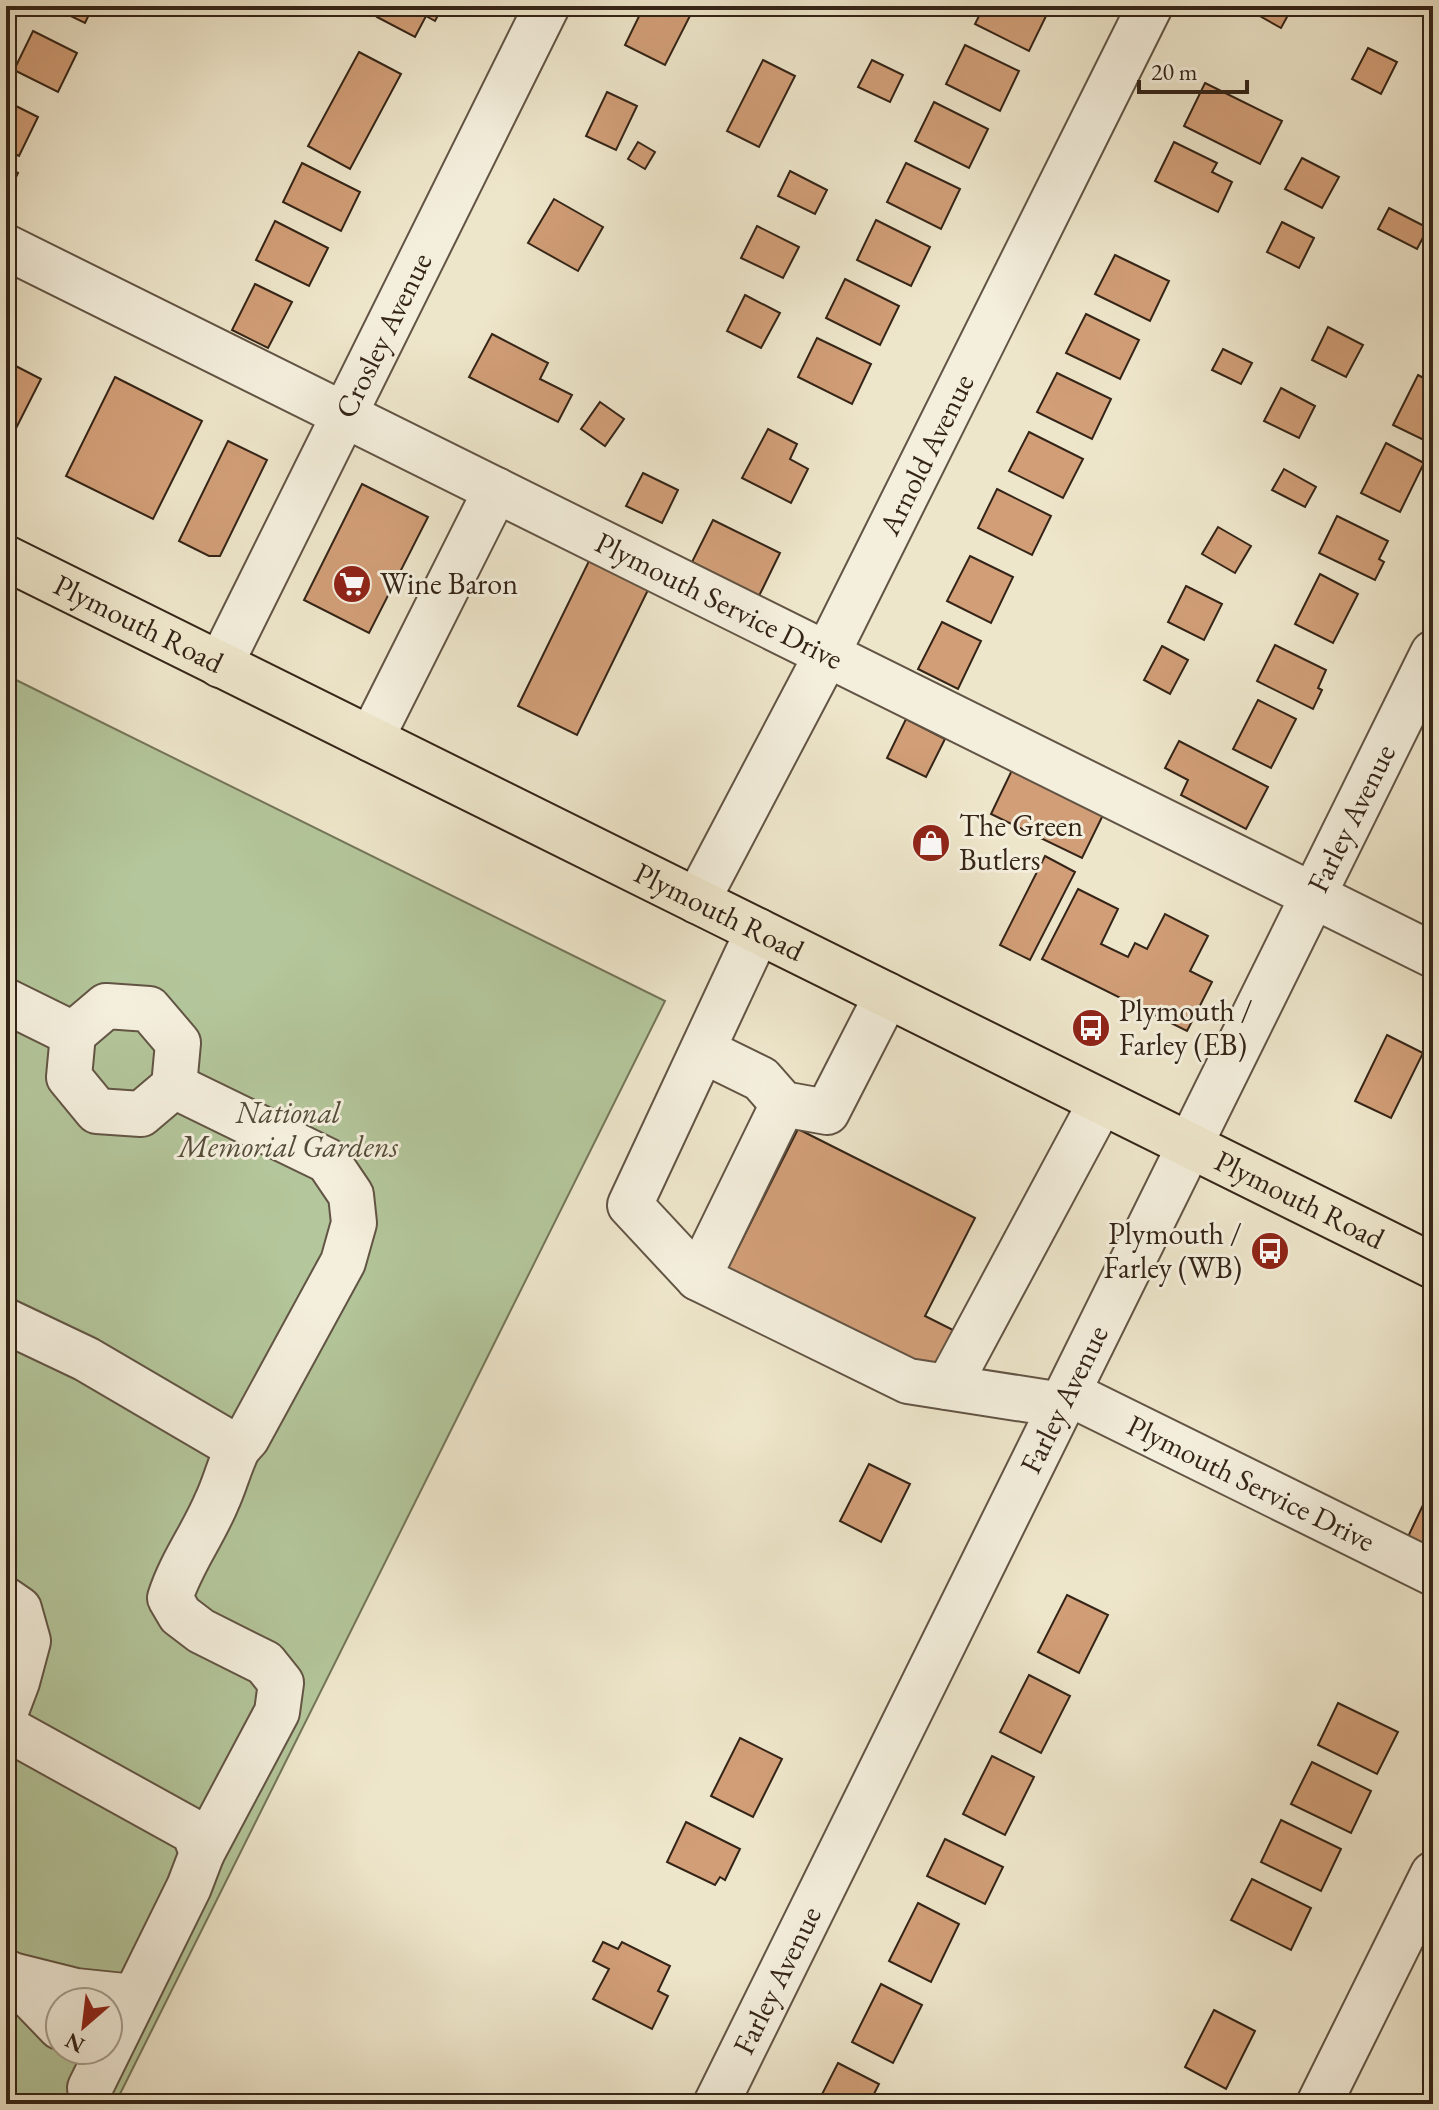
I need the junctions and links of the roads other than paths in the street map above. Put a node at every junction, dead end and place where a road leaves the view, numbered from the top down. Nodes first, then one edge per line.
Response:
1 (547, 6) edge
2 (1150, 6) edge
3 (6, 247) edge
4 (345, 415) junction
5 (496, 490) junction
6 (6, 558) edge
7 (1433, 653) edge
8 (827, 654) junction
9 (220, 665) junction
10 (371, 739) junction
11 (1313, 895) junction
12 (697, 901) junction
13 (758, 931) junction
14 (1433, 955) edge
15 (887, 995) junction
16 (6, 1001) edge
17 (73, 1034) junction
18 (704, 1051) junction
19 (174, 1086) junction
20 (1101, 1102) junction
21 (783, 1104) junction
22 (1189, 1146) junction
23 (1433, 1266) edge
24 (698, 1278) junction
25 (6, 1321) edge
26 (948, 1387) junction
27 (1065, 1399) junction
28 (238, 1448) junction
29 (1433, 1573) edge
30 (6, 1600) edge
31 (6, 1711) edge
32 (6, 1728) edge
33 (202, 1853) junction
34 (1433, 1874) edge
35 (9, 1974) edge
36 (134, 1997) junction
37 (44, 2010) edge
38 (83, 2081) edge
39 (716, 2104) edge
40 (1319, 2104) edge

1 - 4 street, Crosley Avenue
2 - 8 street, Arnold Avenue
3 - 4 street, Plymouth Service Drive
4 - 5 street, Plymouth Service Drive
4 - 9 street, Crosley Avenue
5 - 8 street, Plymouth Service Drive
5 - 10 street
6 - 9 main road, Plymouth Road
7 - 11 street, Farley Avenue
8 - 11 street, Plymouth Service Drive
8 - 12 street, Arnold Avenue
9 - 10 main road, Plymouth Road
10 - 12 main road, Plymouth Road
11 - 14 street, Plymouth Service Drive
11 - 22 street, Farley Avenue
12 - 13 main road, Plymouth Road
13 - 15 main road, Plymouth Road
13 - 18 street
15 - 20 main road, Plymouth Road
15 - 21 street
16 - 17 street
17 - 19 street
17 - 19 street
18 - 21 street
18 - 24 street
19 - 28 street
20 - 22 main road, Plymouth Road
20 - 26 street
21 - 24 street
22 - 23 main road, Plymouth Road
22 - 27 street, Farley Avenue
24 - 26 street, Plymouth Service Drive
25 - 28 street
26 - 27 street, Plymouth Service Drive
27 - 29 street, Plymouth Service Drive
27 - 39 street, Farley Avenue
28 - 33 street
30 - 31 street
32 - 33 street
33 - 36 street
34 - 40 street
35 - 36 street
35 - 37 street
36 - 38 street

